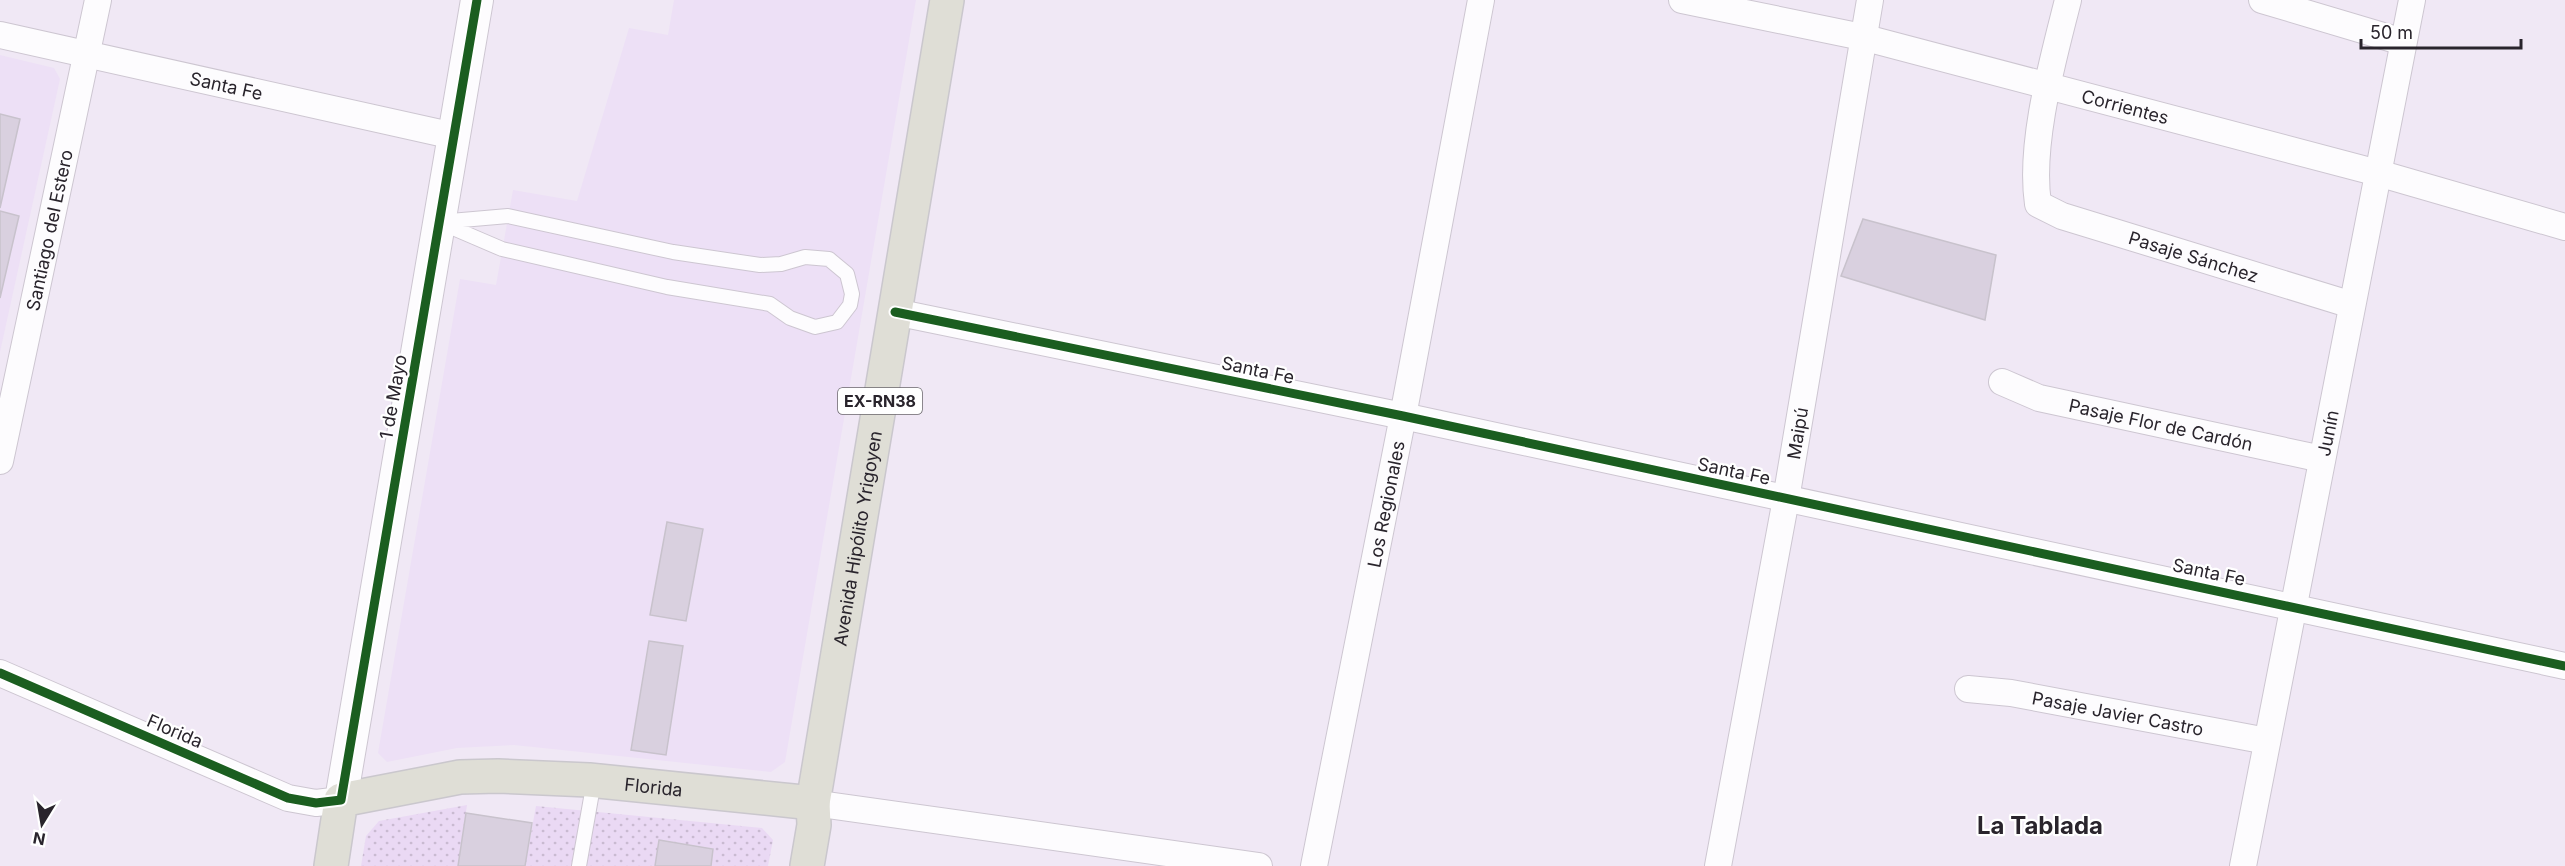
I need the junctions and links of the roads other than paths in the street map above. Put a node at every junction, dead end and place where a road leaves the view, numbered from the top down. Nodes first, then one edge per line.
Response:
1 (98, 0) edge
2 (477, 0) edge
3 (947, 0) edge
4 (1480, 0) edge
5 (1682, 0) edge
6 (1870, 0) edge
7 (2068, 0) edge
8 (2262, 0) edge
9 (2412, 0) edge
10 (0, 35) edge
11 (1862, 37) junction
12 (2403, 42) junction
13 (87, 54) junction
14 (2048, 85) junction
15 (454, 136) junction
16 (2378, 173) junction
17 (439, 222) junction
18 (2565, 227) edge
19 (2352, 305) junction
20 (895, 312) junction
21 (2002, 381) dead end
22 (1402, 416) junction
23 (2322, 459) junction
24 (0, 461) edge
25 (1786, 499) junction
26 (2293, 607) junction
27 (2565, 666) edge
28 (0, 673) edge
29 (1968, 689) dead end
30 (2267, 741) junction
31 (594, 781) junction
32 (341, 800) junction
33 (813, 802) junction
34 (331, 866) edge
35 (579, 866) edge
36 (807, 866) edge
37 (1259, 866) edge
38 (1314, 866) edge
39 (1718, 866) edge
40 (2243, 866) edge

1 - 13 street, Santiago del Estero
2 - 15 street, 1 de Mayo
3 - 20 main road, Avenida Hipólito Yrigoyen / EX-RN38
4 - 22 street, Los Regionales
5 - 11 street, Corrientes
6 - 11 street, Maipú
7 - 14 street
8 - 12 street
9 - 12 street, Junín
10 - 13 street, Santa Fe
11 - 14 street, Corrientes
11 - 25 street, Maipú
12 - 16 street, Junín
13 - 15 street, Santa Fe
13 - 24 street, Santiago del Estero
14 - 16 street, Corrientes
14 - 19 street, Pasaje Sánchez
15 - 17 street, 1 de Mayo
16 - 18 street, Corrientes
16 - 19 street, Junín
17 - 17 lane
17 - 32 street, 1 de Mayo
19 - 23 street, Junín
20 - 22 street, Santa Fe
20 - 33 main road, Avenida Hipólito Yrigoyen / EX-RN38
21 - 23 street, Pasaje Flor de Cardón
22 - 25 street, Santa Fe
22 - 38 street, Los Regionales
23 - 26 street, Junín
25 - 26 street, Santa Fe
25 - 39 street, Maipú
26 - 27 street, Santa Fe
26 - 30 street, Junín
28 - 32 street, Florida
29 - 30 street, Pasaje Javier Castro
30 - 40 street, Junín
31 - 32 main road, Florida
31 - 33 main road, Florida
31 - 35 lane
32 - 34 main road, 1 de Mayo
33 - 36 main road, Avenida Hipólito Yrigoyen / EX-RN38
33 - 37 street, Florida

